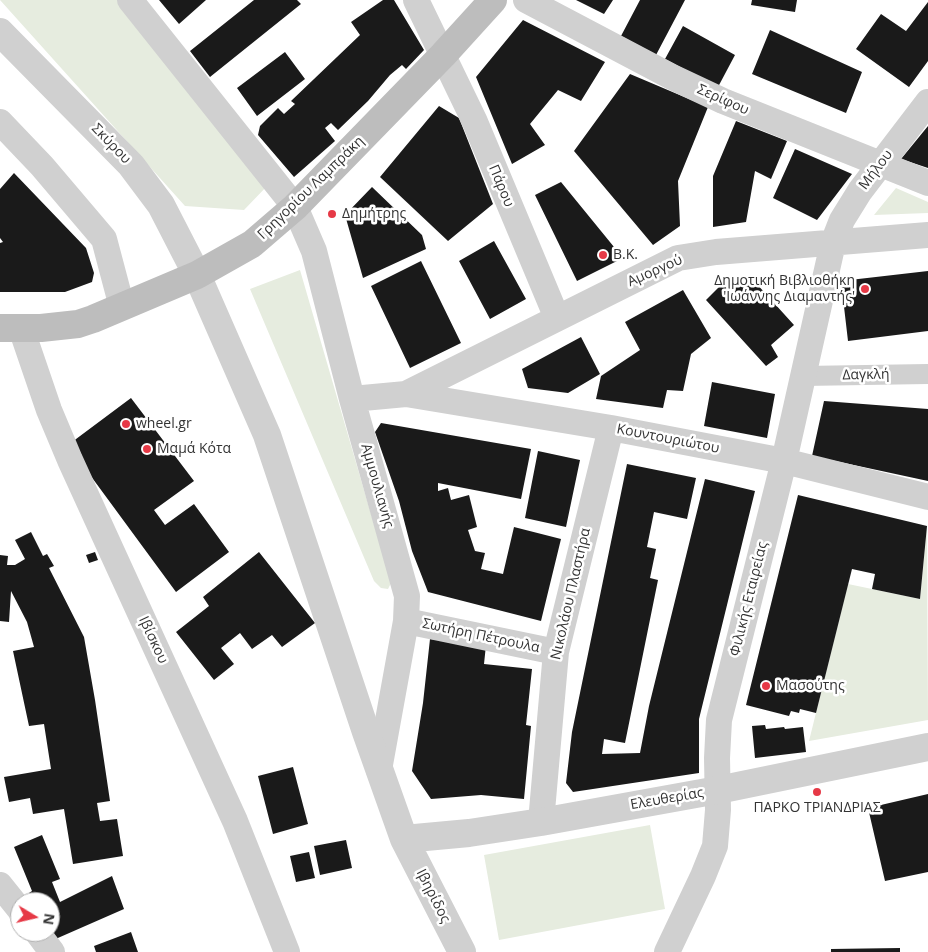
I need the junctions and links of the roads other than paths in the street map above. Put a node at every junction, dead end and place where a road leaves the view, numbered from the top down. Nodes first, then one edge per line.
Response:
1 (130, 0) edge
2 (416, 0) edge
3 (493, 0) edge
4 (526, 0) edge
5 (0, 32) edge
6 (443, 55) junction
7 (928, 102) edge
8 (0, 122) edge
9 (879, 164) junction
10 (928, 183) edge
11 (295, 207) junction
12 (928, 235) edge
13 (833, 242) junction
14 (197, 275) junction
15 (122, 307) junction
16 (557, 318) junction
17 (10, 328) edge
18 (928, 374) edge
19 (804, 376) junction
20 (406, 394) junction
21 (352, 399) junction
22 (610, 428) junction
23 (784, 460) junction
24 (928, 498) edge
25 (406, 621) junction
26 (556, 652) junction
27 (928, 747) edge
28 (379, 770) junction
29 (718, 790) junction
30 (541, 822) junction
31 (404, 840) junction
32 (0, 885) edge
33 (10, 898) edge
34 (287, 952) edge
35 (462, 952) edge
36 (667, 952) edge

1 - 11 street
2 - 6 street, Πάρου
3 - 6 main road, Γρηγορίου Λαμπράκη
4 - 9 street, Σερίφου
5 - 14 street, Σκύρου
6 - 11 main road, Γρηγορίου Λαμπράκη
6 - 16 street, Πάρου
7 - 9 street, Μήλου
8 - 15 street
9 - 10 street, Σερίφου
9 - 13 street, Μήλου
11 - 14 main road, Γρηγορίου Λαμπράκη
11 - 21 street, Αμμουλιανής
12 - 13 street, Αμοργού
13 - 16 street, Αμοργού
13 - 19 street, Φιλικής Εταιρείας
14 - 15 main road, Γρηγορίου Λαμπράκη
14 - 28 street, Αμμουλιανής
15 - 17 main road, Γρηγορίου Λαμπράκη
16 - 20 street, Αμοργού
17 - 34 street, Ιβίσκου
18 - 19 street, Δαγκλή
19 - 23 street, Φιλικής Εταιρείας
20 - 21 street
20 - 22 street, Κουντουριώτου
21 - 25 street, Αμμουλιανής
22 - 23 street, Κουντουριώτου
22 - 26 street, Νικολάου Πλαστήρα
23 - 24 street, Κουντουριώτου
23 - 29 street, Φιλικής Εταιρείας
25 - 26 street, Σωτήρη Πέτρουλα
25 - 28 street, Αμμουλιανής
26 - 30 street, Νικολάου Πλαστήρα
27 - 29 street, Ελευθερίας
28 - 31 street, Αμμουλιανής
29 - 30 street, Ελευθερίας
29 - 36 street, Φιλικής Εταιρείας
30 - 31 street, Ελευθερίας
31 - 35 street, Ιβηρίδος
32 - 33 street

